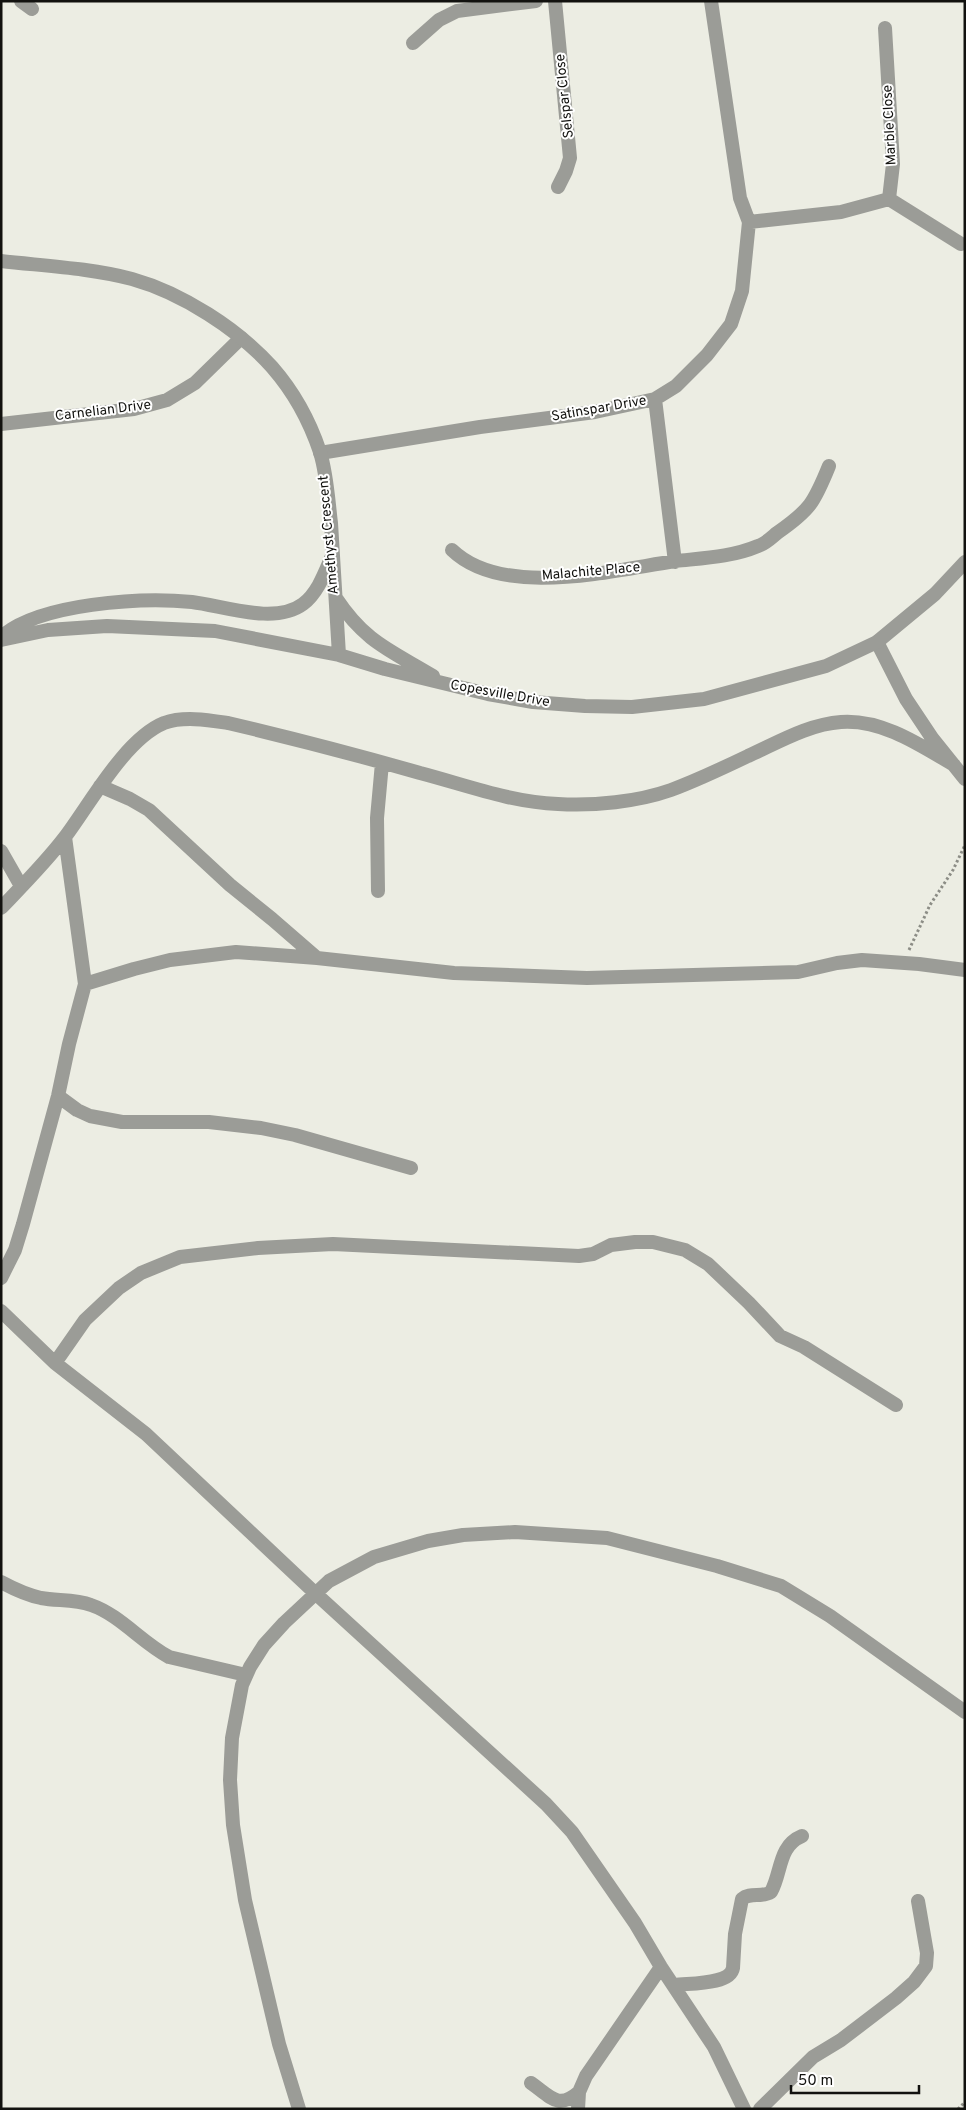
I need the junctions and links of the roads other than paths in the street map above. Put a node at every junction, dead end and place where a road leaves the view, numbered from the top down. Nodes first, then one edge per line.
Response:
1 (536, 1) edge
2 (555, 1) edge
3 (711, 1) edge
4 (885, 28) dead end
5 (413, 43) dead end
6 (558, 187) dead end
7 (889, 199) junction
8 (749, 222) junction
9 (961, 244) dead end
10 (1, 261) edge
11 (241, 338) junction
12 (655, 399) junction
13 (1, 424) edge
14 (320, 453) junction
15 (829, 466) dead end
16 (452, 550) dead end
17 (333, 554) junction
18 (675, 562) junction
19 (965, 562) edge
20 (335, 596) junction
21 (1, 639) edge
22 (877, 642) junction
23 (339, 655) junction
24 (446, 684) junction
25 (382, 763) junction
26 (954, 764) junction
27 (965, 779) edge
28 (100, 786) junction
29 (65, 836) junction
30 (1, 851) edge
31 (21, 886) junction
32 (378, 891) dead end
33 (1, 908) edge
34 (317, 958) junction
35 (965, 970) edge
36 (86, 984) junction
37 (58, 1096) junction
38 (411, 1168) dead end
39 (1, 1278) edge
40 (1, 1310) edge
41 (56, 1363) junction
42 (896, 1405) dead end
43 (1, 1582) edge
44 (315, 1593) junction
45 (246, 1675) junction
46 (965, 1712) edge
47 (802, 1836) dead end
48 (918, 1901) dead end
49 (661, 1967) junction
50 (675, 1985) junction
51 (531, 2083) dead end
52 (579, 2092) junction
53 (299, 2109) edge
54 (578, 2109) edge
55 (744, 2109) edge
56 (760, 2109) edge

1 - 5 street
2 - 6 street, Selspar Close
3 - 8 street, Satinspar Drive
4 - 7 street, Marble Close
7 - 8 street
7 - 9 street
8 - 12 street, Satinspar Drive
10 - 11 street, Amethyst Crescent
11 - 13 street, Carnelian Drive
11 - 14 street, Amethyst Crescent
12 - 14 street, Satinspar Drive
12 - 18 street
14 - 17 street, Amethyst Crescent
15 - 18 street, Malachite Place
16 - 18 street, Malachite Place
17 - 20 street, Amethyst Crescent
17 - 21 street
19 - 22 street, Copesville Drive
20 - 23 street, Amethyst Crescent
20 - 24 street
21 - 23 street, Copesville Drive
22 - 24 street, Copesville Drive
22 - 26 street
23 - 24 street, Copesville Drive
25 - 26 street
25 - 28 street
25 - 32 street
26 - 27 street
28 - 29 street
28 - 34 street
29 - 31 street
29 - 36 street
30 - 31 street
31 - 33 street
34 - 35 street
34 - 36 street
36 - 37 street
37 - 38 street
37 - 39 street
40 - 41 street
41 - 42 street
41 - 44 street
43 - 45 street
44 - 45 street
44 - 46 street
44 - 49 street
45 - 53 street
47 - 50 street
48 - 56 street
49 - 50 street
49 - 52 street
50 - 55 street
51 - 52 street
52 - 54 street

